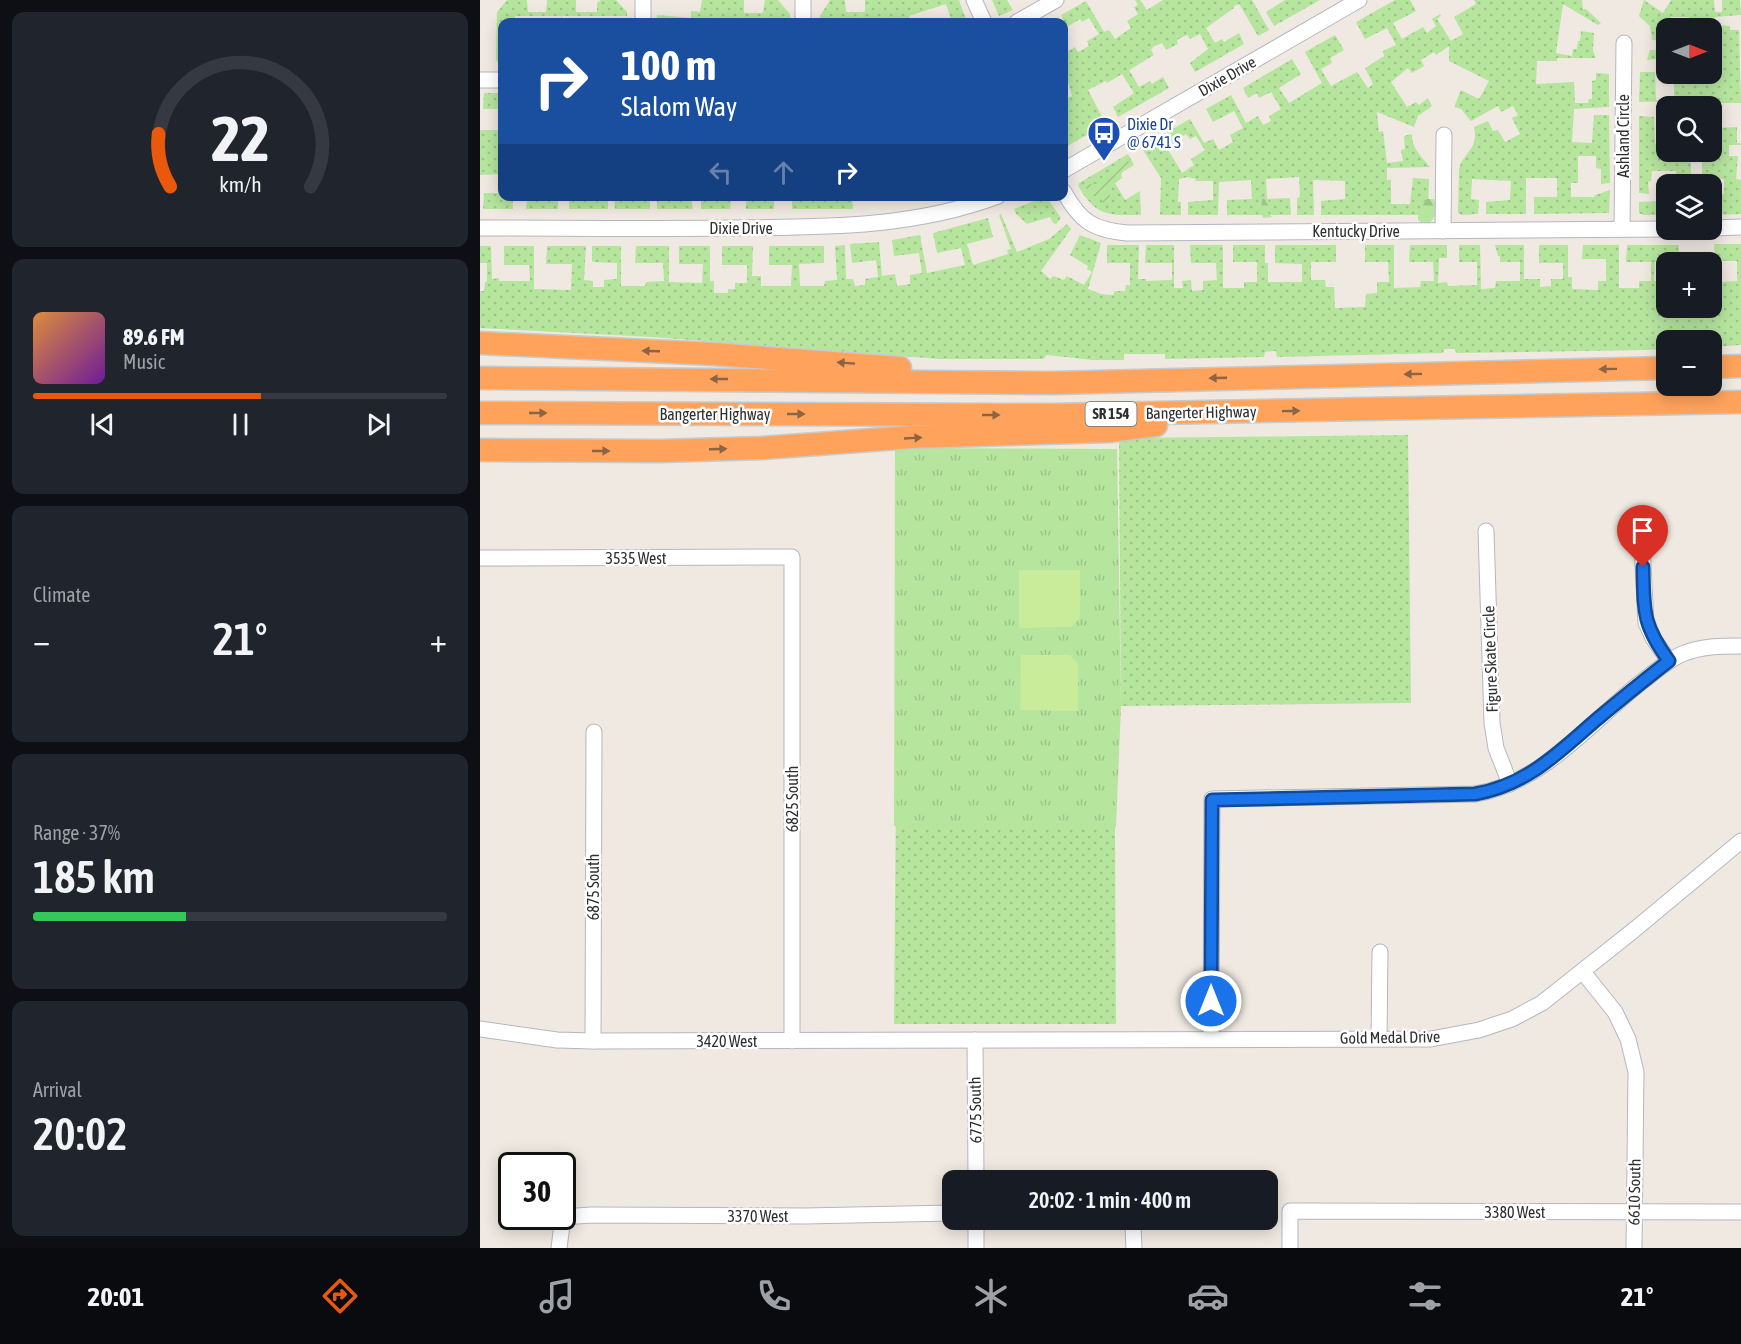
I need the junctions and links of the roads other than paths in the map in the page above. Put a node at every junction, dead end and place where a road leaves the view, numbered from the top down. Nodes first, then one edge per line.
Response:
1 (643, 0) edge
2 (803, 0) edge
3 (974, 0) edge
4 (1056, 0) edge
5 (1359, 0) edge
6 (643, 18) edge
7 (803, 18) edge
8 (982, 18) edge
9 (1024, 18) edge
10 (1623, 43) dead end
11 (480, 80) edge
12 (498, 80) edge
13 (1444, 135) dead end
14 (1068, 168) edge
15 (1068, 199) edge
16 (980, 201) edge
17 (1741, 227) edge
18 (480, 228) edge
19 (1722, 228) edge
20 (1656, 229) edge
21 (1622, 230) junction
22 (1443, 231) junction
23 (480, 343) edge
24 (1741, 366) edge
25 (1722, 367) edge
26 (1656, 368) edge
27 (480, 378) edge
28 (1008, 383) junction
29 (1741, 402) edge
30 (1214, 412) junction
31 (480, 413) edge
32 (480, 450) edge
33 (1641, 526) dead end
34 (1486, 531) dead end
35 (792, 556) joint
36 (480, 558) edge
37 (1741, 646) edge
38 (1669, 661) junction
39 (594, 732) dead end
40 (1510, 784) junction
41 (1741, 842) edge
42 (1380, 952) dead end
43 (1583, 972) junction
44 (480, 1029) edge
45 (1211, 1038) junction
46 (1379, 1038) junction
47 (975, 1040) junction
48 (593, 1041) junction
49 (792, 1041) junction
50 (976, 1170) edge
51 (942, 1212) edge
52 (1634, 1212) junction
53 (1741, 1212) edge
54 (576, 1216) edge
55 (561, 1230) edge
56 (976, 1230) edge
57 (1133, 1230) edge
58 (559, 1248) edge
59 (976, 1248) edge
60 (1134, 1248) edge
61 (1290, 1248) edge
62 (1634, 1248) edge

1 - 6 street
2 - 7 street
3 - 8 street
4 - 9 street
5 - 14 street, Dixie Drive
10 - 21 street, Ashland Circle
11 - 12 street
13 - 22 street
15 - 22 street, Kentucky Drive
16 - 18 street, Dixie Drive
17 - 19 street
20 - 21 street, Kentucky Drive
21 - 22 street, Kentucky Drive
28 -> 23 highway
24 - 25 highway
26 -> 28 highway, Bangerter Highway / SR 154
28 -> 27 highway, Bangerter Highway / SR 154
30 -> 29 highway, Bangerter Highway / SR 154
31 -> 30 highway, Bangerter Highway / SR 154
32 -> 30 highway
33 - 38 street
34 - 40 street, Figure Skate Circle
35 - 36 street, 3535 West
35 - 49 street, 6825 South
37 - 38 street
38 - 40 street
39 - 48 street, 6875 South
40 - 45 street
41 - 43 street, Gold Medal Drive
42 - 46 street
43 - 46 street, Gold Medal Drive
43 - 52 street, 6610 South
44 - 48 street, 3420 West
45 - 46 street, Gold Medal Drive
45 - 47 street, Gold Medal Drive
47 - 49 street, 3420 West
47 - 50 street, 6775 South
48 - 49 street, 3420 West
51 - 54 street, 3370 West
52 - 53 street, 3380 West
52 - 61 street, 3380 West
52 - 62 street, 6610 South
55 - 58 street
56 - 59 street
57 - 60 street

